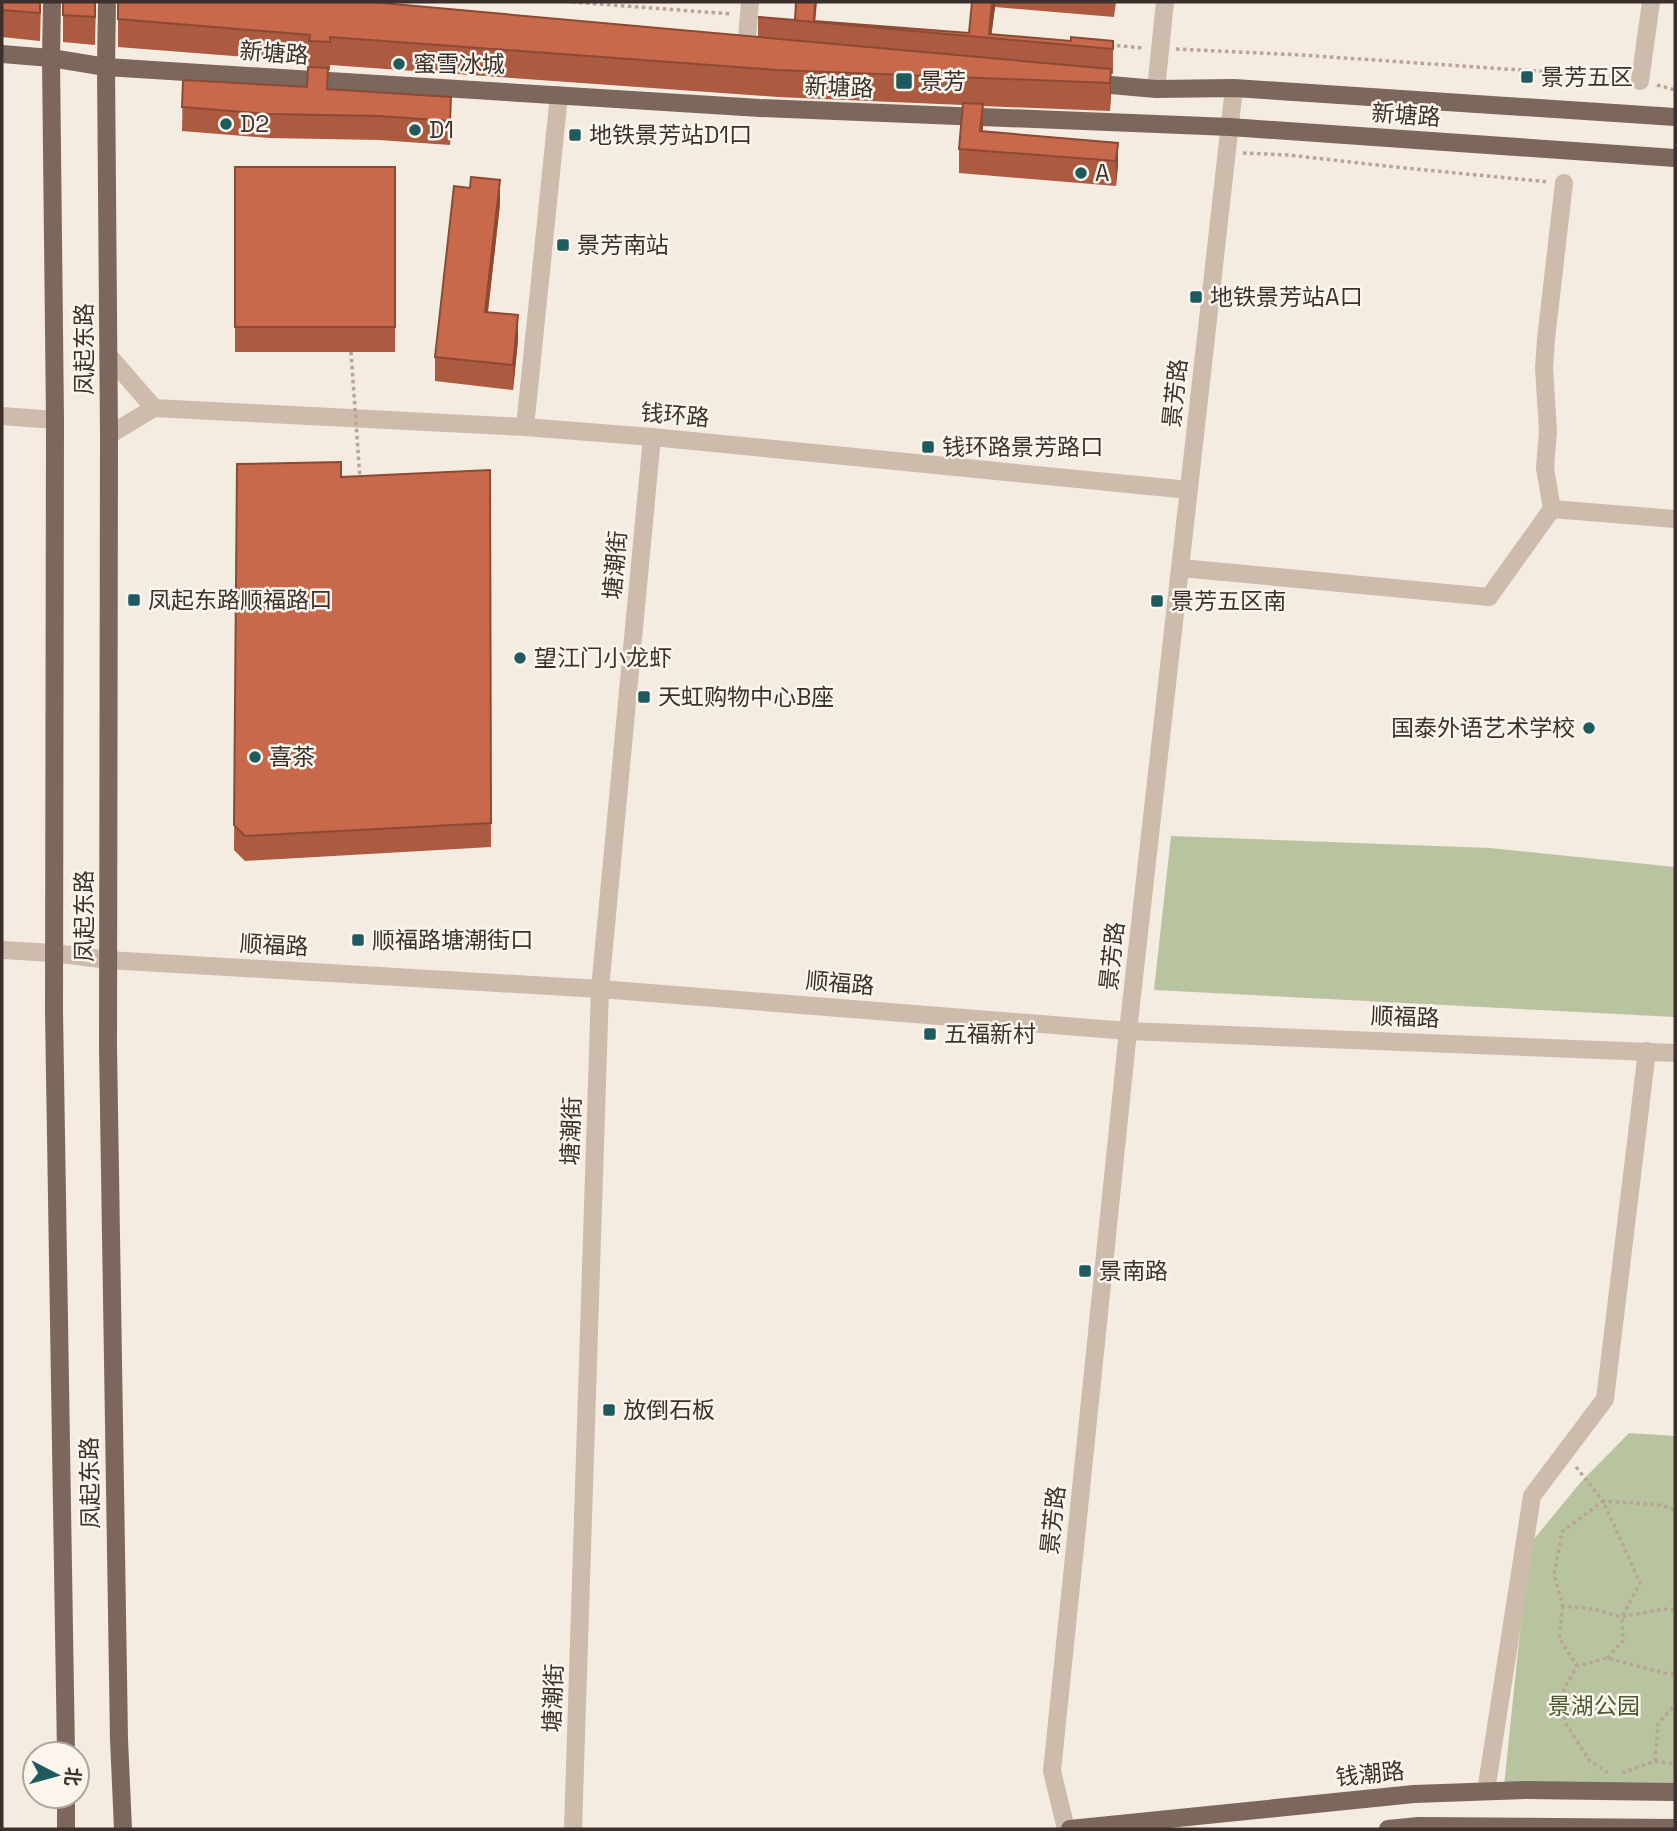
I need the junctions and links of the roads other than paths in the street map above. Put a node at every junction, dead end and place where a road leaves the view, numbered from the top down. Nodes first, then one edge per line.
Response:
1 (52, 2) edge
2 (107, 2) edge
3 (1165, 2) edge
4 (1651, 2) edge
5 (750, 9) edge
6 (746, 52) edge
7 (2, 54) edge
8 (51, 58) junction
9 (106, 67) junction
10 (1074, 81) edge
11 (1640, 81) road end
12 (1234, 88) junction
13 (1156, 89) junction
14 (559, 95) junction
15 (1675, 117) edge
16 (1230, 127) junction
17 (1675, 158) edge
18 (1564, 183) road end
19 (108, 355) junction
20 (154, 408) junction
21 (2, 416) edge
22 (54, 420) junction
23 (525, 427) junction
24 (109, 435) junction
25 (652, 437) junction
26 (1189, 490) junction
27 (1552, 509) junction
28 (1675, 519) edge
29 (1181, 568) junction
30 (2, 950) edge
31 (54, 953) junction
32 (108, 960) junction
33 (600, 989) junction
34 (1129, 1031) junction
35 (1647, 1051) junction
36 (1675, 1052) edge
37 (66, 1740) edge
38 (1486, 1791) junction
39 (1675, 1792) edge
40 (66, 1810) edge
41 (1496, 1827) edge
42 (1675, 1828) edge
43 (66, 1829) edge
44 (123, 1829) edge
45 (573, 1829) edge
46 (1068, 1829) edge
47 (1388, 1829) edge

1 - 8 main road, 凤起东路
2 - 9 main road, 凤起东路
3 - 13 street
4 - 11 street
5 - 6 street
7 - 8 main road, 新塘路
8 - 9 main road, 新塘路
8 - 22 main road, 凤起东路
9 - 14 main road, 新塘路
9 - 19 main road, 凤起东路
10 - 13 main road, 新塘路
12 - 13 main road, 新塘路
12 - 15 main road, 新塘路
12 - 16 street, 景芳路
14 - 16 main road, 新塘路
14 - 23 street
16 - 17 main road, 新塘路
16 - 26 street, 景芳路
18 - 27 street
19 - 20 street
19 - 24 main road, 凤起东路
20 - 23 street, 钱环路
20 - 24 street
21 - 22 street
22 - 31 main road, 凤起东路
23 - 25 street, 钱环路
24 - 32 main road, 凤起东路
25 - 26 street, 钱环路
25 - 33 street, 塘潮街
26 - 29 street, 景芳路
27 - 28 street
27 - 29 street
29 - 34 street, 景芳路
30 - 31 street, 顺福路
31 - 32 street, 顺福路
31 - 37 main road, 凤起东路
32 - 33 street, 顺福路
32 - 44 main road, 凤起东路
33 - 34 street, 顺福路
33 - 45 street, 塘潮街
34 - 35 street, 顺福路
34 - 46 street, 景芳路
35 - 36 street, 顺福路
35 - 38 street
38 - 39 main road, 钱潮路
38 - 46 main road, 钱潮路
40 - 43 main road
41 - 42 main road
41 - 47 main road

